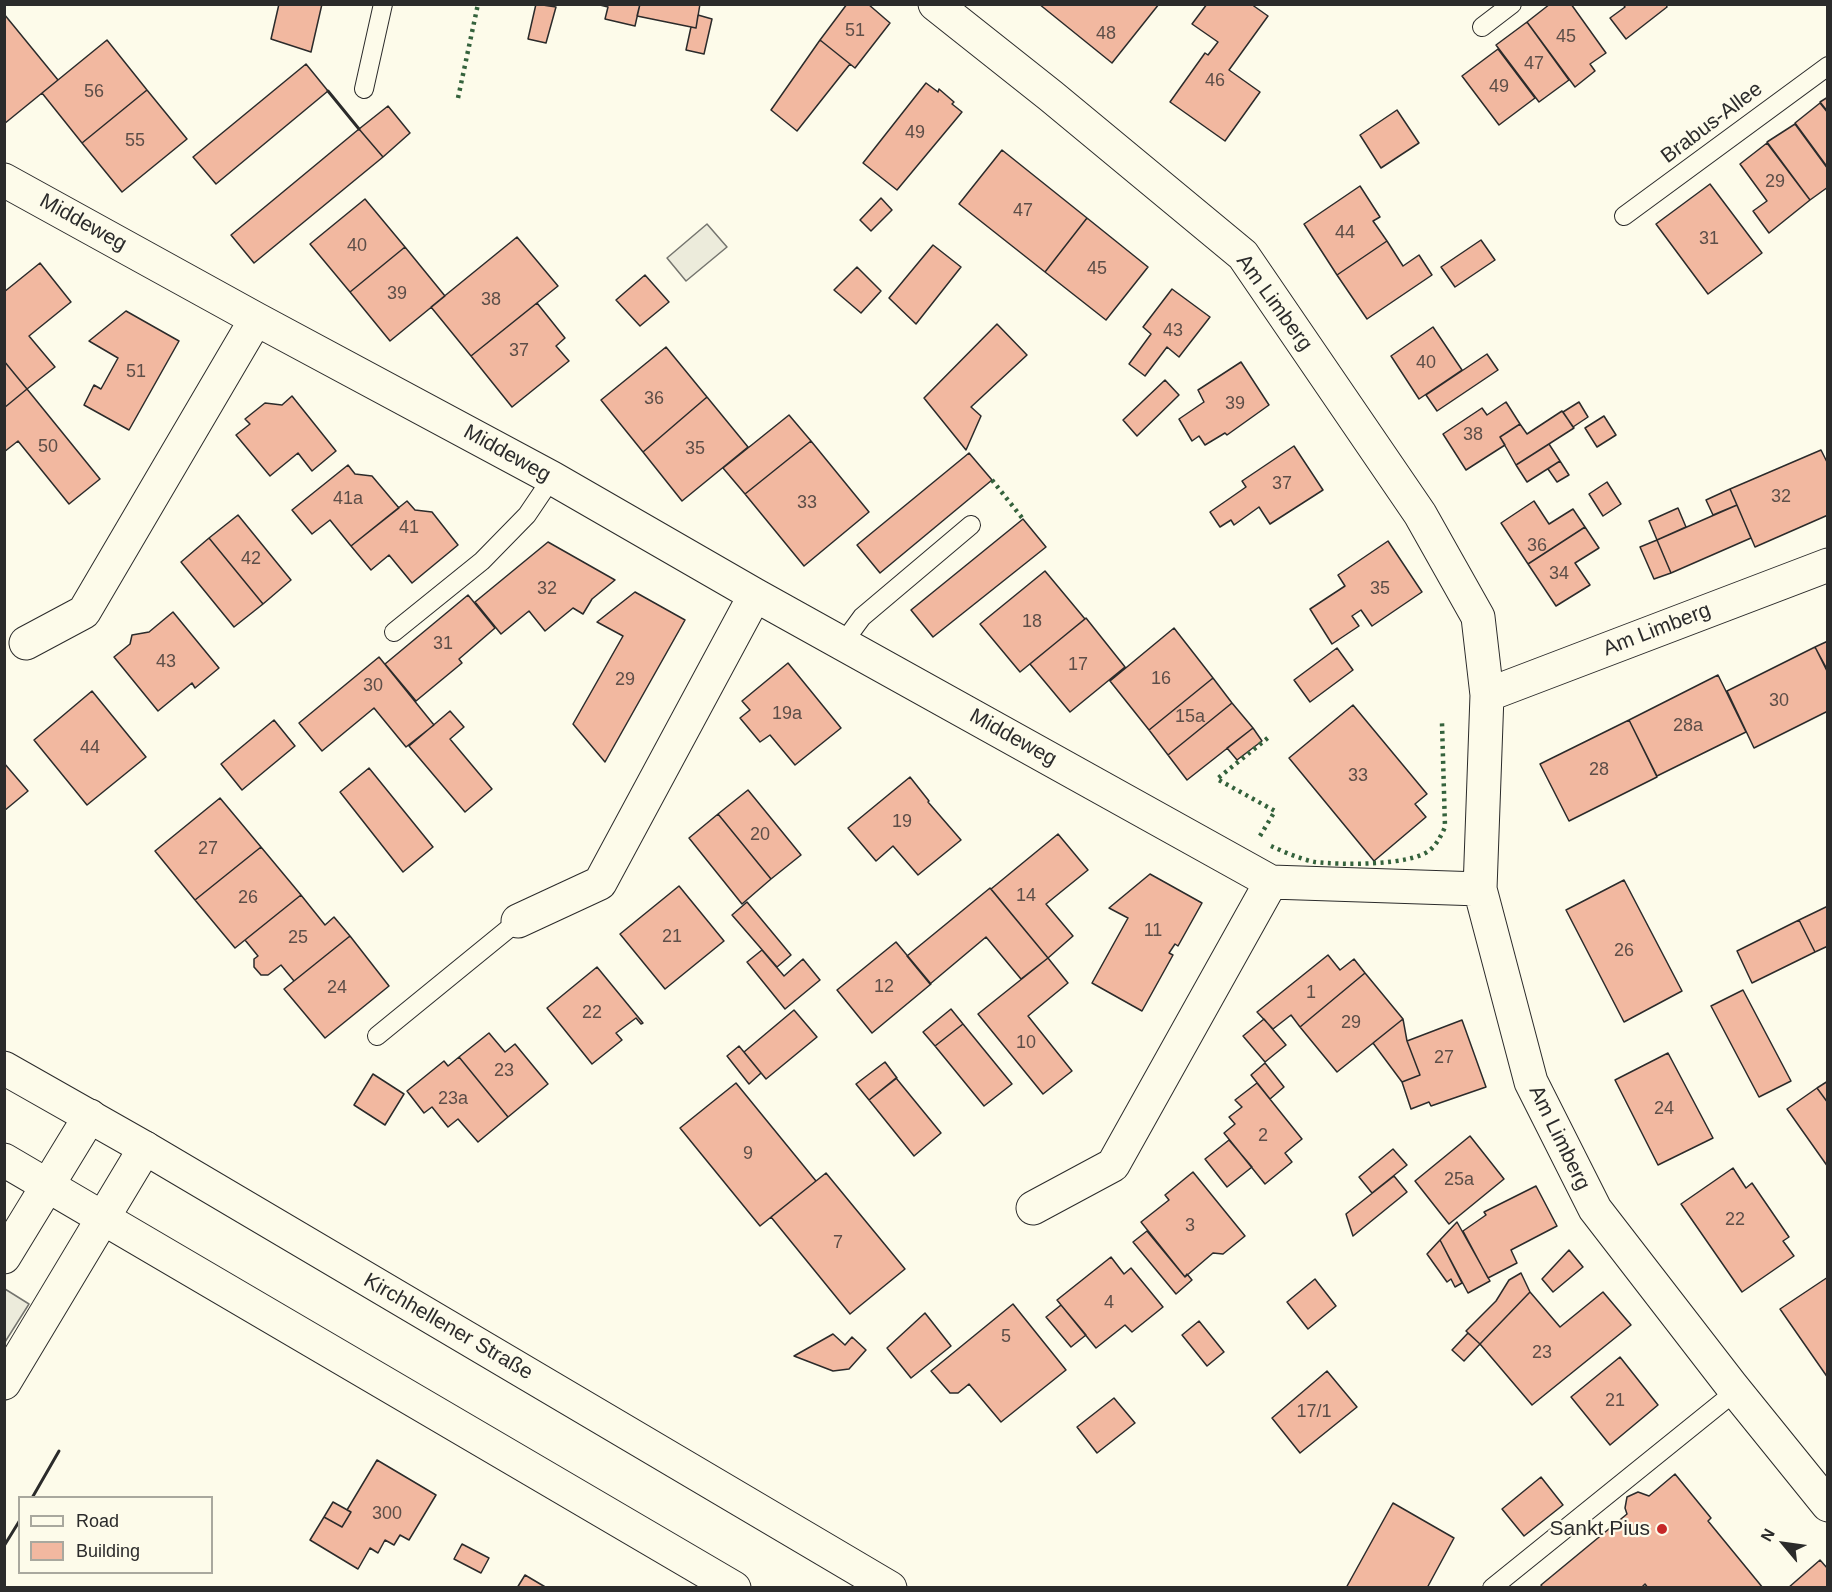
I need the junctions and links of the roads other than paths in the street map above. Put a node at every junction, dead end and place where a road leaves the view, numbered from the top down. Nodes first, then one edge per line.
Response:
1 (383, 4) edge
2 (935, 4) edge
3 (1512, 4) edge
4 (1482, 27) dead end
5 (1827, 66) edge
6 (364, 90) dead end
7 (4, 180) edge
8 (1624, 216) dead end
9 (256, 319) junction
10 (552, 478) junction
11 (970, 525) dead end
12 (1827, 565) edge
13 (755, 595) junction
14 (394, 632) dead end
15 (26, 643) dead end
16 (843, 644) junction
17 (1487, 695) junction
18 (1272, 882) junction
19 (1480, 889) junction
20 (518, 921) joint
21 (377, 1036) dead end
22 (4, 1068) edge
23 (90, 1116) junction
24 (145, 1148) junction
25 (4, 1160) edge
26 (49, 1184) junction
27 (1033, 1208) dead end
28 (102, 1216) junction
29 (4, 1257) edge
30 (4, 1383) edge
31 (1736, 1391) junction
32 (1827, 1505) edge
33 (734, 1587) edge
34 (890, 1587) edge
35 (1492, 1587) edge

1 - 6 lane
2 - 17 main road, Am Limberg
3 - 4 lane
5 - 8 lane, Brabus-Allee
7 - 9 main road, Middeweg
9 - 10 main road, Middeweg
9 - 15 main road
10 - 13 main road, Middeweg
10 - 14 lane
11 - 16 lane
12 - 17 main road, Am Limberg
13 - 16 main road, Middeweg
13 - 20 main road
16 - 18 main road, Middeweg
17 - 19 main road, Am Limberg
18 - 19 main road, Middeweg
18 - 27 main road
19 - 31 main road, Am Limberg
20 - 21 lane
22 - 23 main road, Kirchhellener Straße
23 - 24 main road, Kirchhellener Straße
23 - 26 main road
24 - 28 main road
24 - 34 main road, Kirchhellener Straße
25 - 26 main road
26 - 28 main road
26 - 29 main road
28 - 30 main road
28 - 33 main road
31 - 32 main road, Am Limberg
31 - 35 lane

